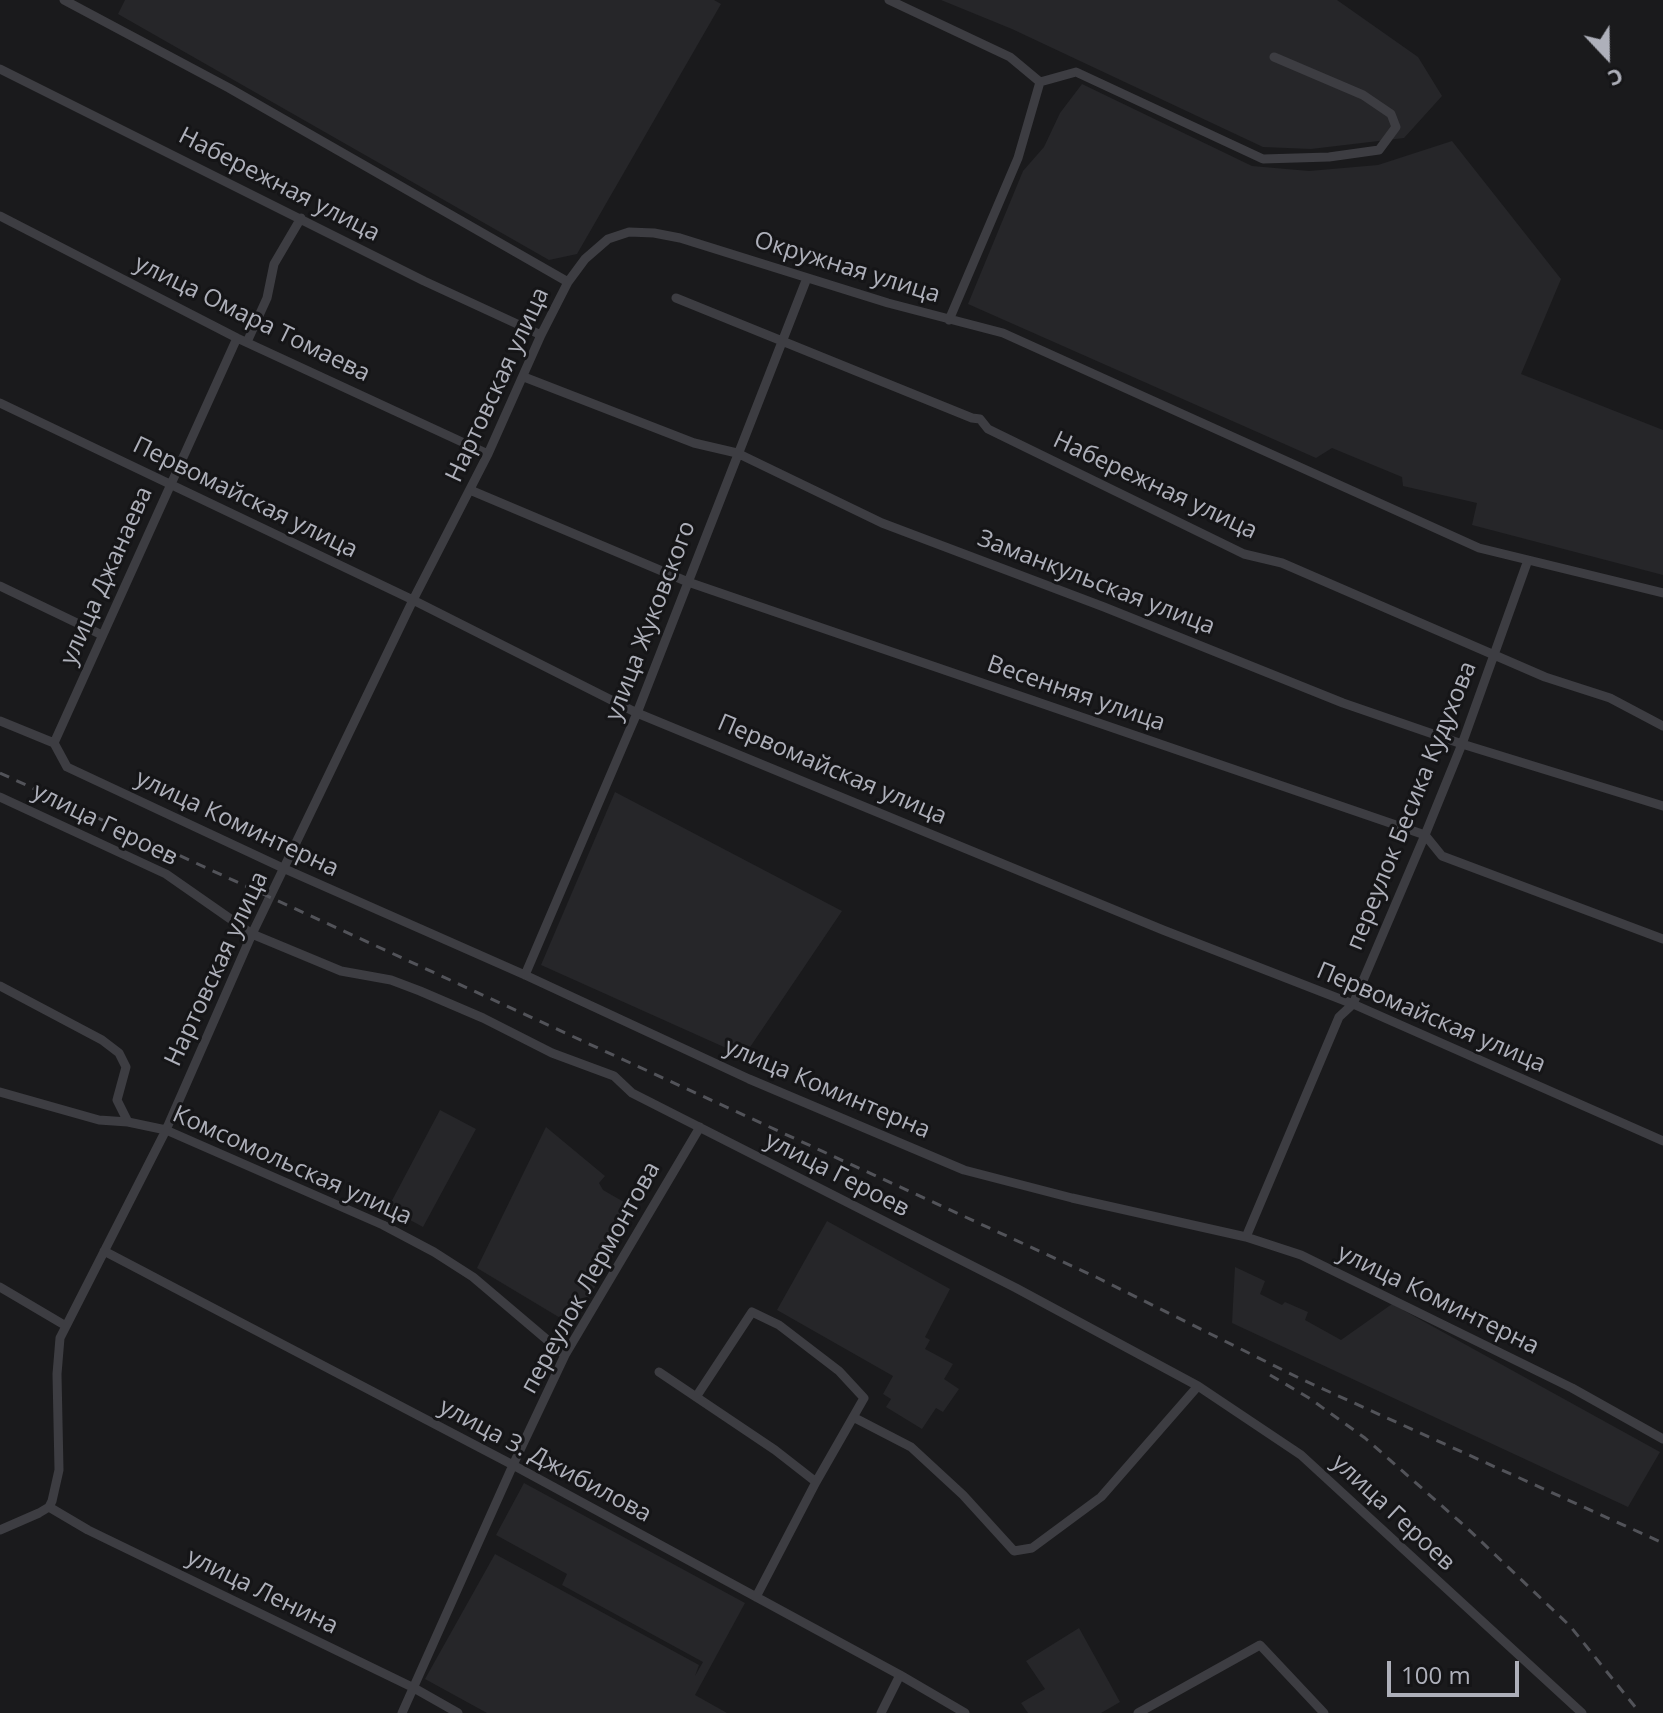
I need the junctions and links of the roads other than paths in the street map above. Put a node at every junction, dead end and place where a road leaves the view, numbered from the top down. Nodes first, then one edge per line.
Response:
1 (64, 0) edge
2 (889, 0) edge
3 (1274, 57) dead end
4 (0, 69) edge
5 (1040, 82) junction
6 (0, 216) edge
7 (301, 218) junction
8 (807, 278) junction
9 (568, 282) junction
10 (676, 298) dead end
11 (949, 320) junction
12 (541, 335) junction
13 (242, 340) junction
14 (782, 341) junction
15 (524, 377) junction
16 (0, 403) edge
17 (737, 453) junction
18 (488, 454) junction
19 (170, 484) junction
20 (470, 490) junction
21 (1528, 560) junction
22 (688, 582) junction
23 (0, 586) edge
24 (1663, 593) edge
25 (413, 600) junction
26 (102, 635) junction
27 (1494, 654) junction
28 (637, 713) junction
29 (0, 721) edge
30 (1663, 726) edge
31 (54, 743) junction
32 (1462, 744) junction
33 (0, 797) edge
34 (1663, 806) edge
35 (1425, 835) junction
36 (285, 869) junction
37 (252, 934) junction
38 (1663, 939) edge
39 (525, 975) junction
40 (0, 986) edge
41 (1353, 1004) junction
42 (0, 1092) edge
43 (128, 1122) junction
44 (700, 1127) junction
45 (166, 1130) junction
46 (1663, 1141) edge
47 (1246, 1237) junction
48 (104, 1251) junction
49 (0, 1287) edge
50 (66, 1326) junction
51 (565, 1355) junction
52 (659, 1372) dead end
53 (1198, 1386) junction
54 (696, 1397) junction
55 (853, 1417) junction
56 (1662, 1435) edge
57 (513, 1465) junction
58 (816, 1482) junction
59 (49, 1507) junction
60 (0, 1530) edge
61 (756, 1597) junction
62 (900, 1675) junction
63 (414, 1688) junction
64 (402, 1713) edge
65 (458, 1713) edge
66 (881, 1713) edge
67 (965, 1713) edge
68 (1138, 1713) edge
69 (1324, 1713) edge
70 (1582, 1713) edge

1 - 9 street
2 - 5 street
3 - 5 street
4 - 7 street, Набережная улица
5 - 11 street
6 - 13 street, улица Омара Томаева
7 - 12 street, Набережная улица
7 - 13 street, улица Джанаева
8 - 9 street, Окружная улица
8 - 11 street, Окружная улица
8 - 14 street, улица Жуковского
9 - 12 street, Нартовская улица
10 - 14 street, Набережная улица
11 - 21 street, Окружная улица
12 - 15 street, Нартовская улица
13 - 18 street, улица Омара Томаева
13 - 19 street, улица Джанаева
14 - 17 street, улица Жуковского
14 - 27 street, Набережная улица
15 - 17 street, Заманкульская улица
15 - 18 street, Нартовская улица
16 - 19 street, Первомайская улица
17 - 22 street, улица Жуковского
17 - 32 street, Заманкульская улица
18 - 20 street, Нартовская улица
19 - 25 street, Первомайская улица
19 - 26 street, улица Джанаева
20 - 22 street, Весенняя улица
20 - 25 street, Нартовская улица
21 - 24 street, Окружная улица
21 - 27 street, переулок Бесика Кудухова
22 - 28 street, улица Жуковского
22 - 35 street, Весенняя улица
23 - 26 street
25 - 28 street, Первомайская улица
25 - 36 street, Нартовская улица
26 - 31 street, улица Джанаева
27 - 30 street, Набережная улица
27 - 32 street, переулок Бесика Кудухова
28 - 39 street, улица Жуковского
28 - 41 street, Первомайская улица
29 - 31 street, улица Коминтерна
31 - 36 street, улица Коминтерна
32 - 34 street, Заманкульская улица
32 - 35 street, переулок Бесика Кудухова
33 - 37 street, улица Героев
35 - 38 street, Весенняя улица
35 - 41 street, переулок Бесика Кудухова
36 - 37 street, Нартовская улица
36 - 39 street, улица Коминтерна
37 - 44 street, улица Героев
37 - 45 street, Нартовская улица
39 - 47 street, улица Коминтерна
40 - 43 street
41 - 46 street, Первомайская улица
41 - 47 street, переулок Бесика Кудухова
42 - 43 street, Комсомольская улица
43 - 45 street, Комсомольская улица
44 - 51 street, переулок Лермонтова
44 - 53 street, улица Героев
45 - 48 street, Нартовская улица
45 - 51 street, Комсомольская улица
47 - 56 street, улица Коминтерна
48 - 50 street, Нартовская улица
48 - 57 street, улица З. Джибилова
49 - 50 street
50 - 59 street, Нартовская улица
51 - 57 street, переулок Лермонтова
52 - 54 street
53 - 55 street
53 - 70 street, улица Героев
54 - 55 street
54 - 58 street
55 - 58 street
57 - 61 street, улица З. Джибилова
57 - 63 street, переулок Лермонтова
58 - 61 street
59 - 60 street
59 - 63 street, улица Ленина
61 - 62 street, улица З. Джибилова
62 - 66 street
62 - 67 street, улица З. Джибилова
63 - 64 street, переулок Лермонтова
63 - 65 street, улица Ленина
68 - 69 street

